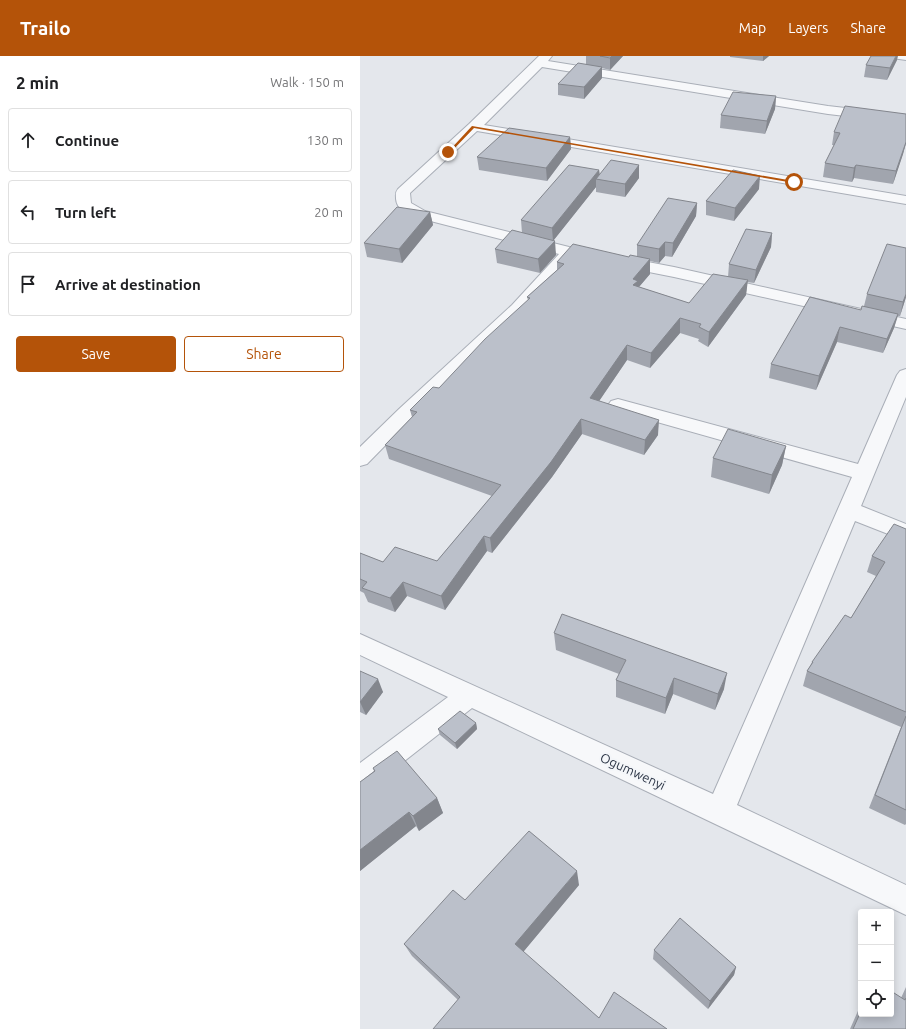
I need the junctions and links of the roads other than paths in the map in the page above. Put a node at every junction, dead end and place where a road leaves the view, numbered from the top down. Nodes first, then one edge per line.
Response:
1 (896, 56) edge
2 (906, 57) edge
3 (543, 59) edge
4 (906, 119) edge
5 (474, 127) junction
6 (906, 200) edge
7 (569, 252) junction
8 (906, 324) edge
9 (906, 375) edge
10 (618, 405) edge
11 (360, 459) edge
12 (864, 473) junction
13 (850, 510) junction
14 (906, 533) edge
15 (360, 644) edge
16 (470, 695) junction
17 (360, 778) edge
18 (720, 811) junction
19 (906, 900) edge

1 - 2 street
3 - 4 street
3 - 5 street
5 - 6 street
5 - 7 street
7 - 8 street
7 - 11 street
9 - 12 street
10 - 12 street
12 - 13 street
13 - 14 street
13 - 18 street
15 - 16 street, Ogumwenyi
16 - 17 street
16 - 18 street, Ogumwenyi
18 - 19 street, Ogumwenyi

